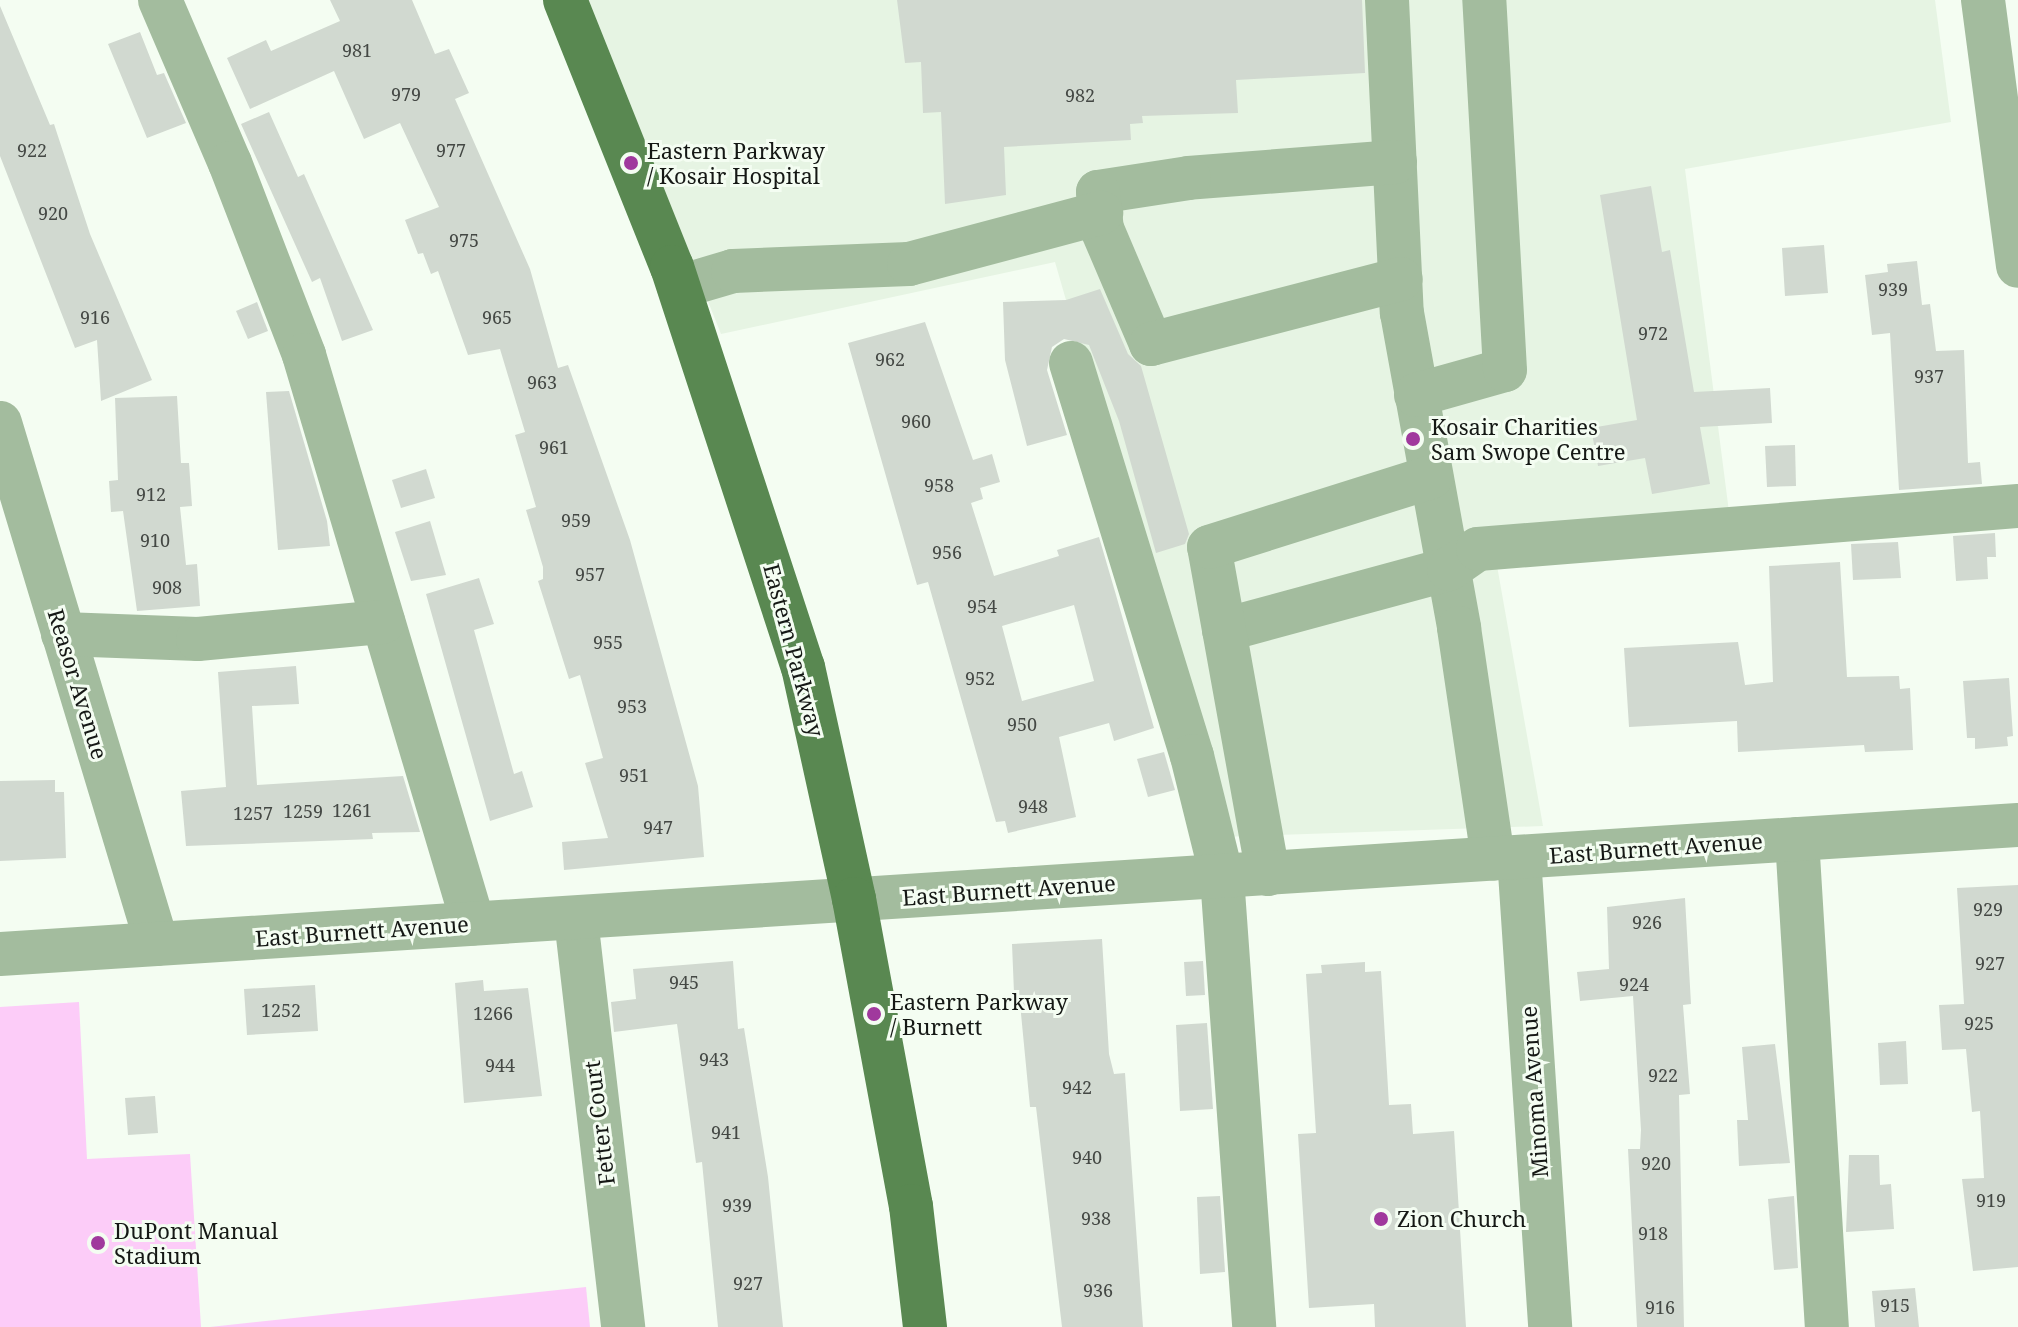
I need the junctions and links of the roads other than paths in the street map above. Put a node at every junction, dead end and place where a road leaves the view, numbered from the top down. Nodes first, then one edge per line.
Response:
1 (160, 0) edge
2 (565, 0) edge
3 (1387, 0) edge
4 (1484, 0) edge
5 (1983, 0) edge
6 (2006, 87) edge
7 (1395, 162) junction
8 (1100, 206) junction
9 (2018, 266) edge
10 (1401, 279) junction
11 (679, 287) junction
12 (1071, 363) dead end
13 (1416, 395) junction
14 (0, 423) edge
15 (1431, 477) junction
16 (2018, 506) edge
17 (1449, 569) junction
18 (383, 622) junction
19 (1224, 630) junction
20 (63, 634) junction
21 (2018, 825) edge
22 (1797, 839) junction
23 (1506, 858) junction
24 (1268, 874) junction
25 (1222, 877) junction
26 (854, 899) junction
27 (576, 919) junction
28 (473, 923) junction
29 (157, 944) junction
30 (0, 954) edge
31 (623, 1327) edge
32 (925, 1327) edge
33 (1254, 1327) edge
34 (1550, 1327) edge
35 (1827, 1327) edge

1 - 18 street
2 - 11 main road, Eastern Parkway
3 - 7 street, Minoma Avenue
4 - 13 street
5 - 6 street
6 - 9 street
7 - 8 street
7 - 10 street, Minoma Avenue
8 - 10 street
8 - 11 street
10 - 13 street, Minoma Avenue
11 - 26 main road, Eastern Parkway
12 - 25 street
13 - 15 street, Minoma Avenue
14 - 20 street, Reasor Avenue
15 - 17 street, Minoma Avenue
15 - 19 street
16 - 17 street
17 - 19 street
17 - 23 street, Minoma Avenue
18 - 20 street
18 - 28 street
19 - 24 street
20 - 29 street, Reasor Avenue
21 - 22 street, East Burnett Avenue
22 - 23 street, East Burnett Avenue
22 - 35 street
23 - 24 street, East Burnett Avenue
23 - 34 street, Minoma Avenue
24 - 25 street, East Burnett Avenue
25 - 26 street, East Burnett Avenue
25 - 33 street
26 - 27 street, East Burnett Avenue
26 - 32 main road, Eastern Parkway
27 - 28 street, East Burnett Avenue
27 - 31 street, Fetter Court
28 - 29 street, East Burnett Avenue
29 - 30 street, East Burnett Avenue

